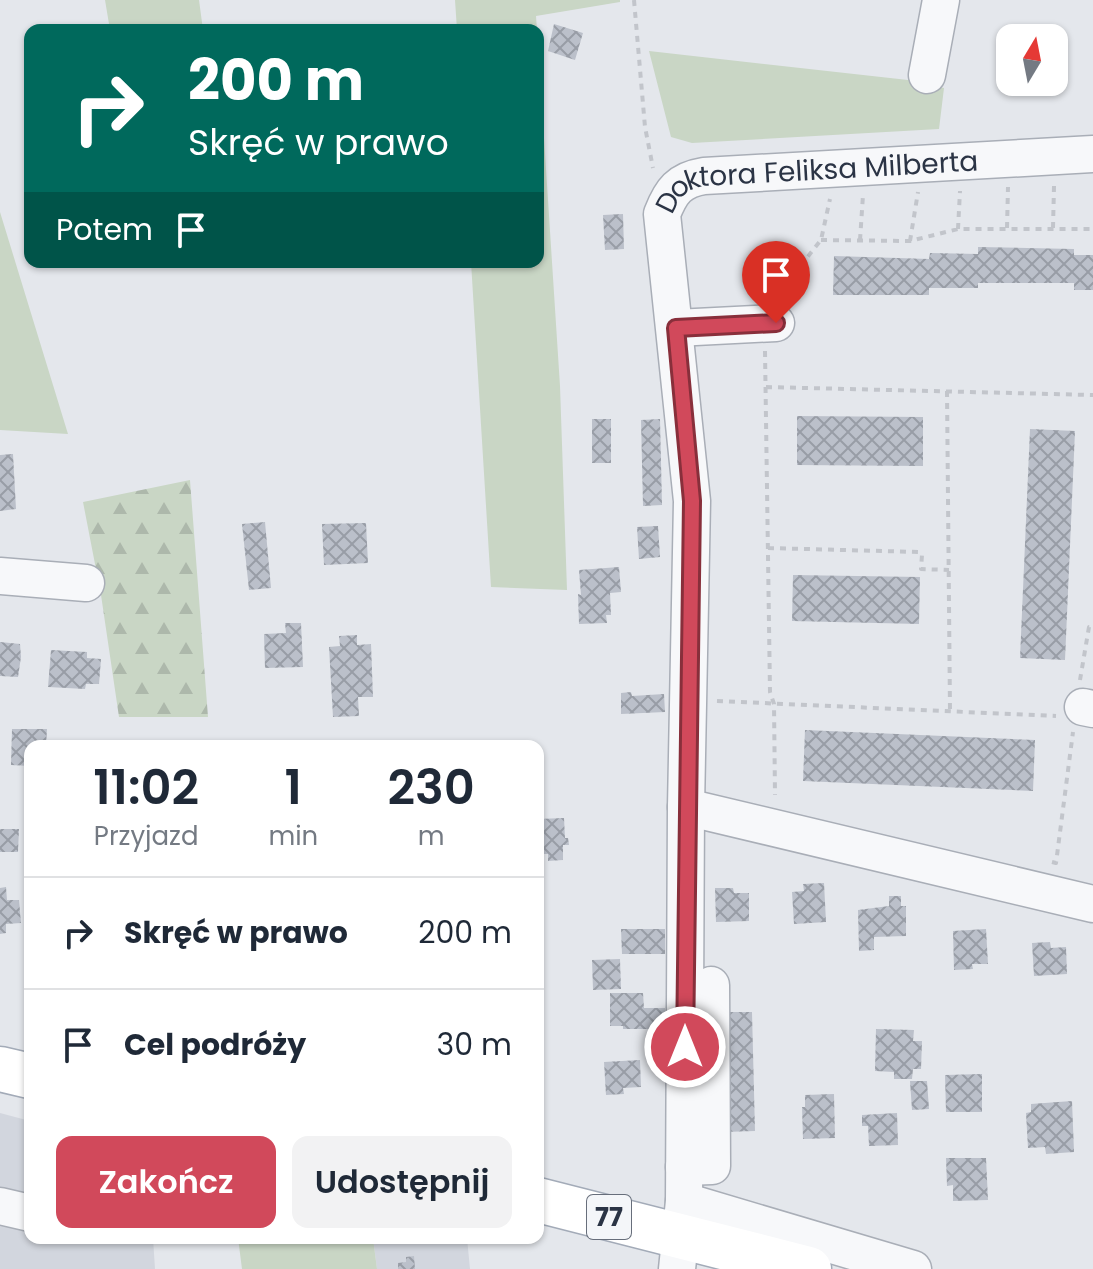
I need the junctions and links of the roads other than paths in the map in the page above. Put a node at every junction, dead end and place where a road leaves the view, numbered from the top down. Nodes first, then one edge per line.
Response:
1 (941, 0) edge
2 (927, 75) dead end
3 (1093, 154) edge
4 (770, 324) road end
5 (676, 328) junction
6 (0, 576) edge
7 (86, 583) dead end
8 (686, 807) junction
9 (1093, 904) edge
10 (711, 985) dead end
11 (0, 1069) edge
12 (24, 1075) edge
13 (544, 1201) edge
14 (0, 1206) edge
15 (24, 1212) edge
16 (681, 1218) edge
17 (809, 1269) edge
18 (913, 1269) edge

1 - 2 street
3 - 5 street, Doktora Feliksa Milberta
4 - 5 street
5 - 8 street, Doktora Feliksa Milberta
6 - 7 street
8 - 9 street
8 - 16 street, Doktora Feliksa Milberta
10 - 16 street
11 - 12 main road
13 - 16 main road, 77
14 - 15 street
16 - 17 main road, 77
16 - 18 street

